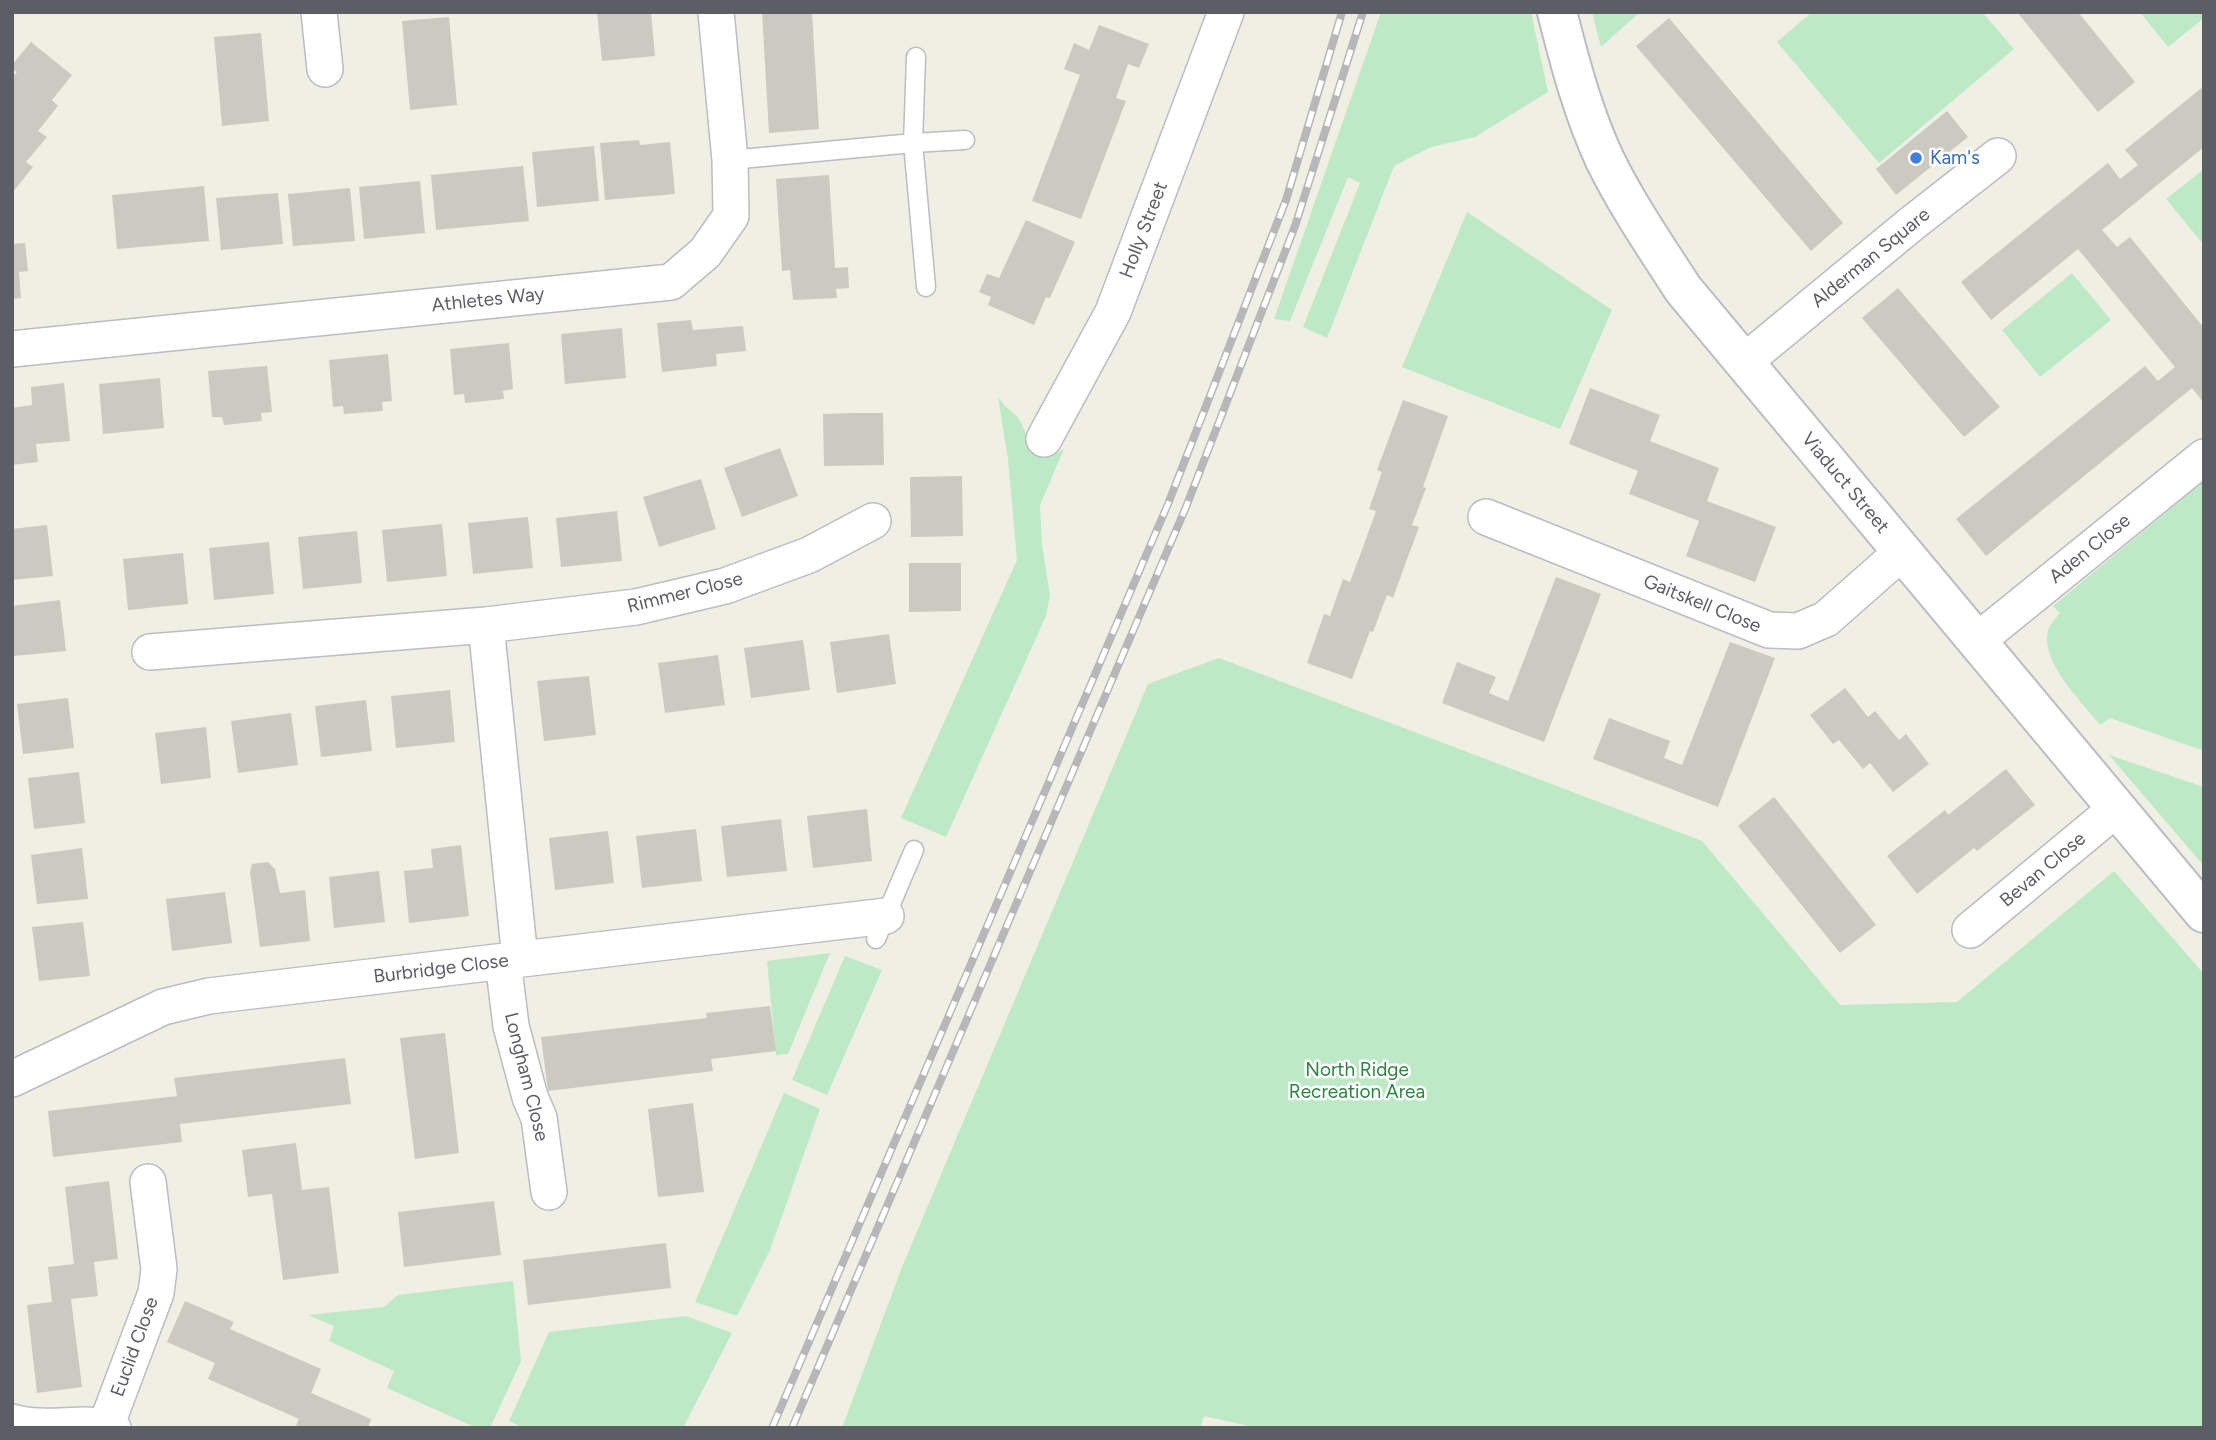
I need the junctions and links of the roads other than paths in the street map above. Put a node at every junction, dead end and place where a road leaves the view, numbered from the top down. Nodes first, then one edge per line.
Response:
1 (319, 12) edge
2 (716, 12) edge
3 (1226, 12) edge
4 (1557, 12) edge
5 (916, 57) dead end
6 (325, 69) dead end
7 (965, 140) dead end
8 (913, 143) junction
9 (1998, 156) dead end
10 (730, 160) junction
11 (926, 287) dead end
12 (12, 349) edge
13 (1744, 362) junction
14 (1044, 439) dead end
15 (2204, 457) edge
16 (1486, 517) dead end
17 (873, 521) dead end
18 (1902, 552) junction
19 (486, 625) junction
20 (1977, 640) junction
21 (150, 652) dead end
22 (2116, 809) junction
23 (914, 849) dead end
24 (2204, 913) edge
25 (881, 927) joint
26 (1970, 930) dead end
27 (512, 960) junction
28 (12, 1079) edge
29 (148, 1182) dead end
30 (549, 1192) dead end
31 (12, 1422) edge
32 (109, 1427) edge

1 - 6 street
2 - 10 street, Athletes Way
3 - 14 street, Holly Street
4 - 13 street, Viaduct Street
5 - 8 lane
7 - 8 lane
8 - 10 lane
8 - 11 lane
9 - 13 street, Alderman Square
10 - 12 street, Athletes Way
13 - 18 street, Viaduct Street
15 - 20 street, Aden Close
16 - 18 street, Gaitskell Close
17 - 19 street, Rimmer Close
18 - 20 street, Viaduct Street
19 - 21 street, Rimmer Close
19 - 27 street
20 - 22 street, Viaduct Street
22 - 24 street, Viaduct Street
22 - 26 street, Bevan Close
23 - 25 lane
25 - 27 street, Burbridge Close
27 - 28 street, Burbridge Close
27 - 30 street, Longham Close
29 - 32 street, Euclid Close
31 - 32 street

